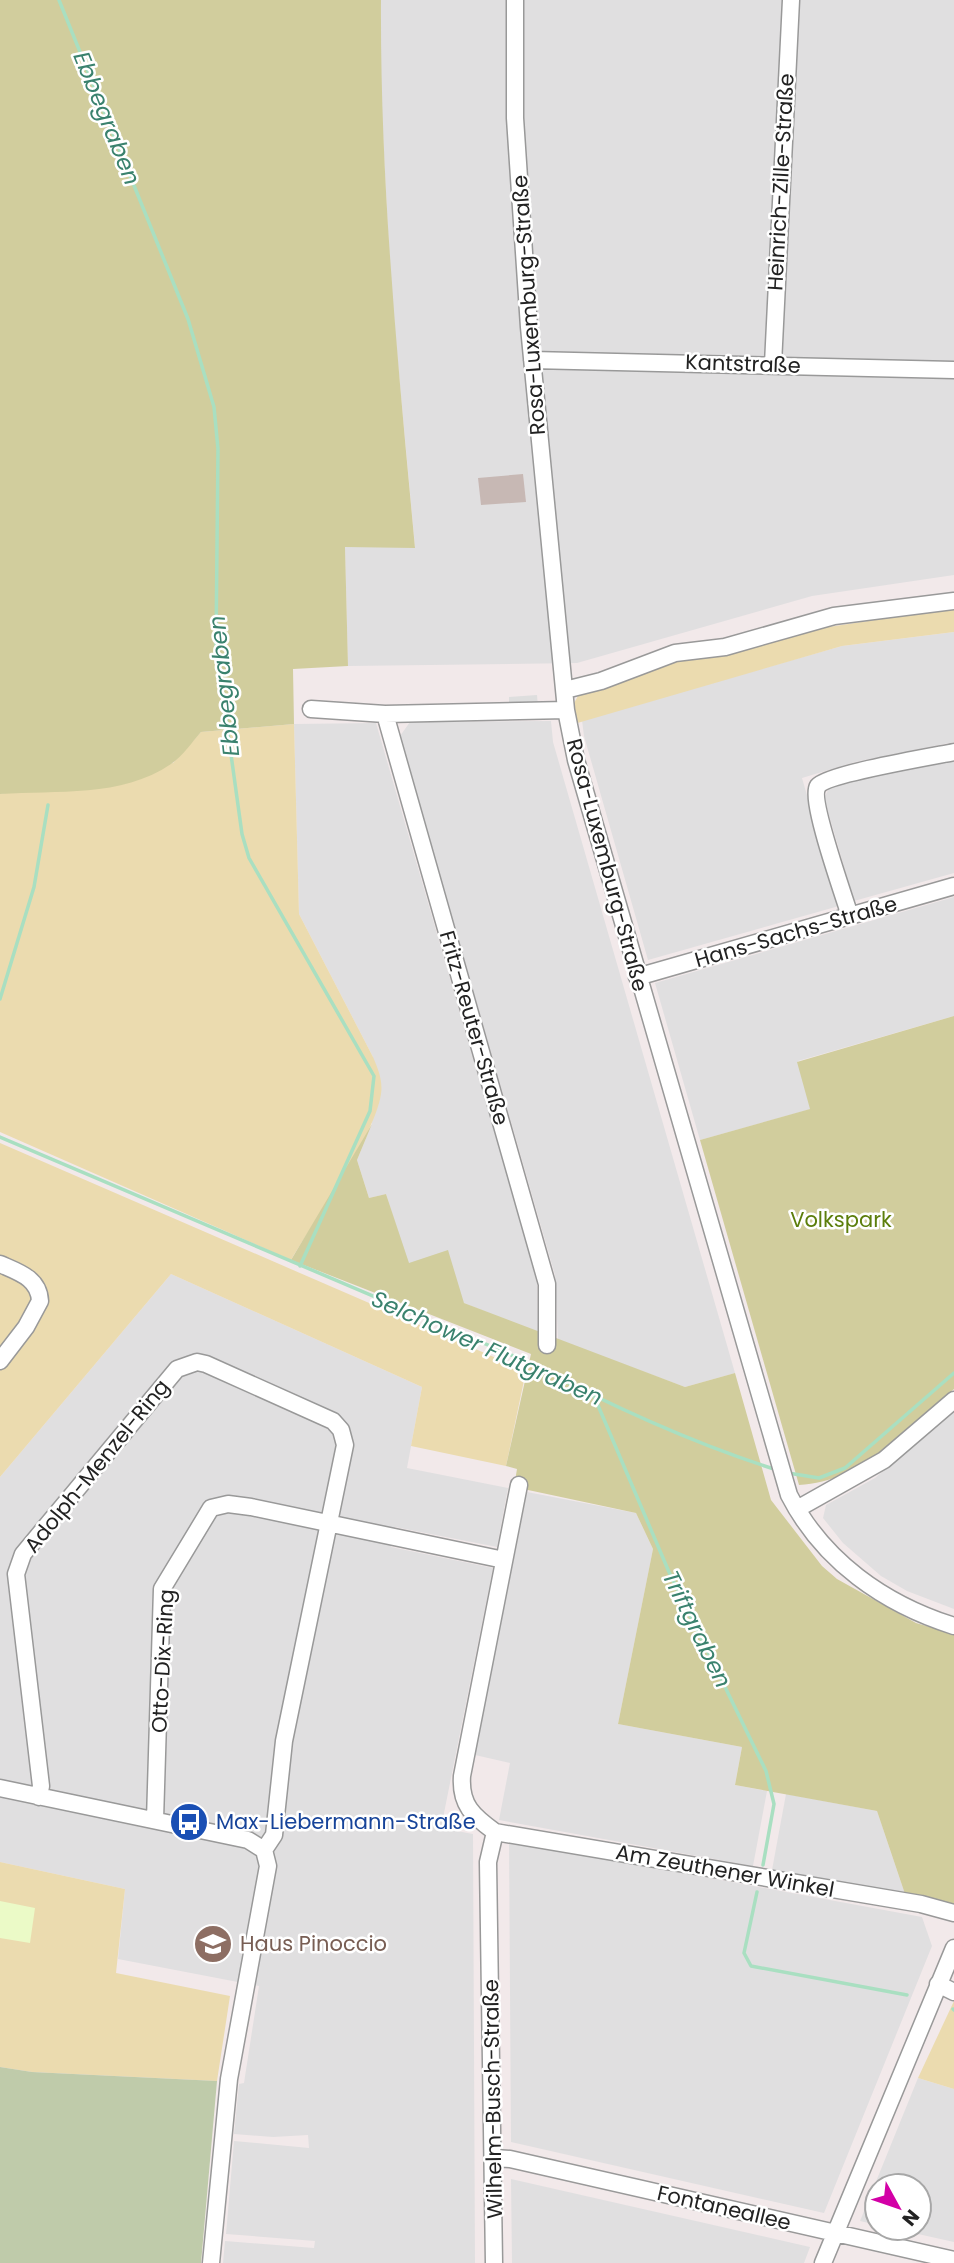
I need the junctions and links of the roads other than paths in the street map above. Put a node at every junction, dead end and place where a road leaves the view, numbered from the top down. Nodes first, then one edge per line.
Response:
1 (515, 0) edge
2 (791, 0) edge
3 (532, 360) junction
4 (773, 363) junction
5 (954, 370) edge
6 (954, 601) edge
7 (565, 690) junction
8 (311, 709) dead end
9 (566, 710) junction
10 (384, 714) junction
11 (954, 752) edge
12 (954, 886) edge
13 (850, 916) junction
14 (637, 977) junction
15 (0, 1264) edge
16 (547, 1345) dead end
17 (0, 1361) edge
18 (954, 1400) edge
19 (519, 1485) dead end
20 (796, 1509) junction
21 (329, 1523) junction
22 (504, 1560) junction
23 (954, 1626) edge
24 (0, 1788) edge
25 (39, 1797) junction
26 (155, 1821) junction
27 (495, 1832) junction
28 (264, 1850) junction
29 (954, 1913) edge
30 (954, 1948) edge
31 (938, 1984) junction
32 (954, 1992) edge
33 (494, 2158) junction
34 (835, 2234) junction
35 (954, 2260) edge
36 (211, 2263) edge
37 (494, 2263) edge
38 (823, 2263) edge

1 - 3 street, Rosa-Luxemburg-Straße
2 - 4 street, Heinrich-Zille-Straße
3 - 4 street, Kantstraße
3 - 7 street, Rosa-Luxemburg-Straße
4 - 5 street, Kantstraße
6 - 7 street
7 - 9 street, Rosa-Luxemburg-Straße
8 - 10 street
9 - 10 street
9 - 14 street, Rosa-Luxemburg-Straße
10 - 16 street, Fritz-Reuter-Straße
11 - 13 street
12 - 13 street, Hans-Sachs-Straße
13 - 14 street, Hans-Sachs-Straße
14 - 20 street, Rosa-Luxemburg-Straße
15 - 17 street
18 - 20 street
19 - 22 street
20 - 23 street, Rosa-Luxemburg-Straße
21 - 22 street
21 - 25 street, Adolph-Menzel-Ring
21 - 26 street, Otto-Dix-Ring
21 - 28 street
22 - 27 street
24 - 25 street
25 - 26 street
26 - 28 street
27 - 29 street, Am Zeuthener Winkel
27 - 33 street, Wilhelm-Busch-Straße
28 - 36 street
30 - 31 street
31 - 32 street
31 - 34 street
33 - 34 street, Fontaneallee
33 - 37 street, Wilhelm-Busch-Straße
34 - 35 street, Fontaneallee
34 - 38 street

